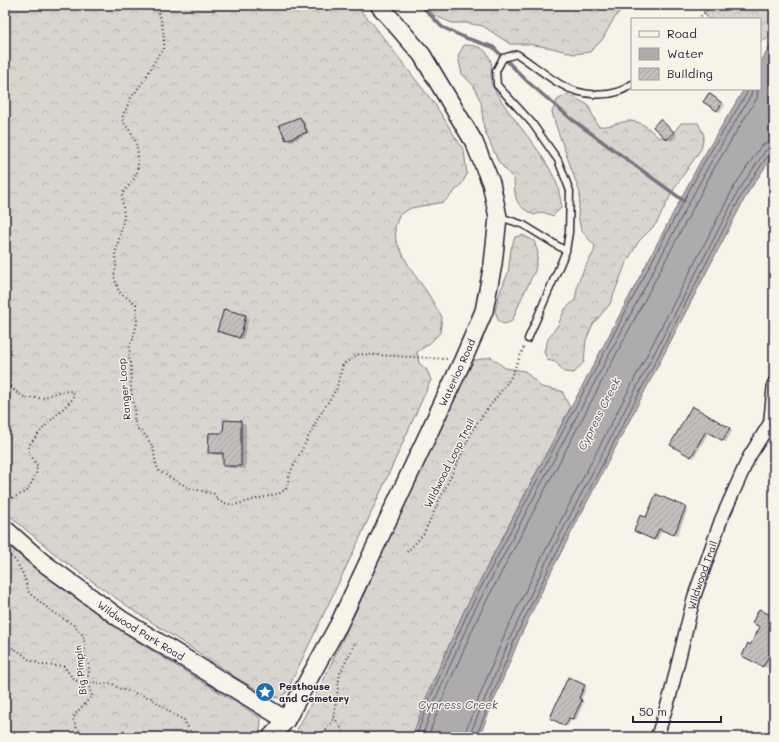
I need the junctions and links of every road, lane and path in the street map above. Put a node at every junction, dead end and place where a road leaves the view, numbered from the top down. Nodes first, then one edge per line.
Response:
1 (156, 5) edge
2 (379, 5) edge
3 (712, 5) edge
4 (699, 18) edge
5 (631, 85) edge
6 (498, 217) junction
7 (566, 251) junction
8 (528, 339) joint
9 (463, 360) junction
10 (5, 382) edge
11 (774, 383) edge
12 (772, 422) edge
13 (5, 504) edge
14 (5, 529) edge
15 (5, 550) edge
16 (407, 552) dead end
17 (355, 643) dead end
18 (5, 644) edge
19 (88, 684) junction
20 (334, 717) junction
21 (286, 720) junction
22 (112, 737) edge
23 (193, 737) edge
24 (271, 737) edge
25 (316, 737) edge
26 (348, 737) edge
27 (657, 737) edge

1 - 9 path, Ranger Loop
2 - 6 street, Waterloo Road
3 - 4 path
5 - 7 lane
6 - 7 lane
6 - 9 street, Waterloo Road
7 - 8 lane
8 - 16 path, Wildwood Loop Trail
9 - 21 street, Waterloo Road
10 - 13 path
11 - 12 street
12 - 27 street, Wildwood Trail
14 - 21 street, Wildwood Park Road
15 - 19 path, Big Pimpin
17 - 20 path
18 - 19 path
19 - 22 path, Big Pimpin
19 - 23 path
20 - 25 path
20 - 26 path
21 - 24 street, Waterloo Road

